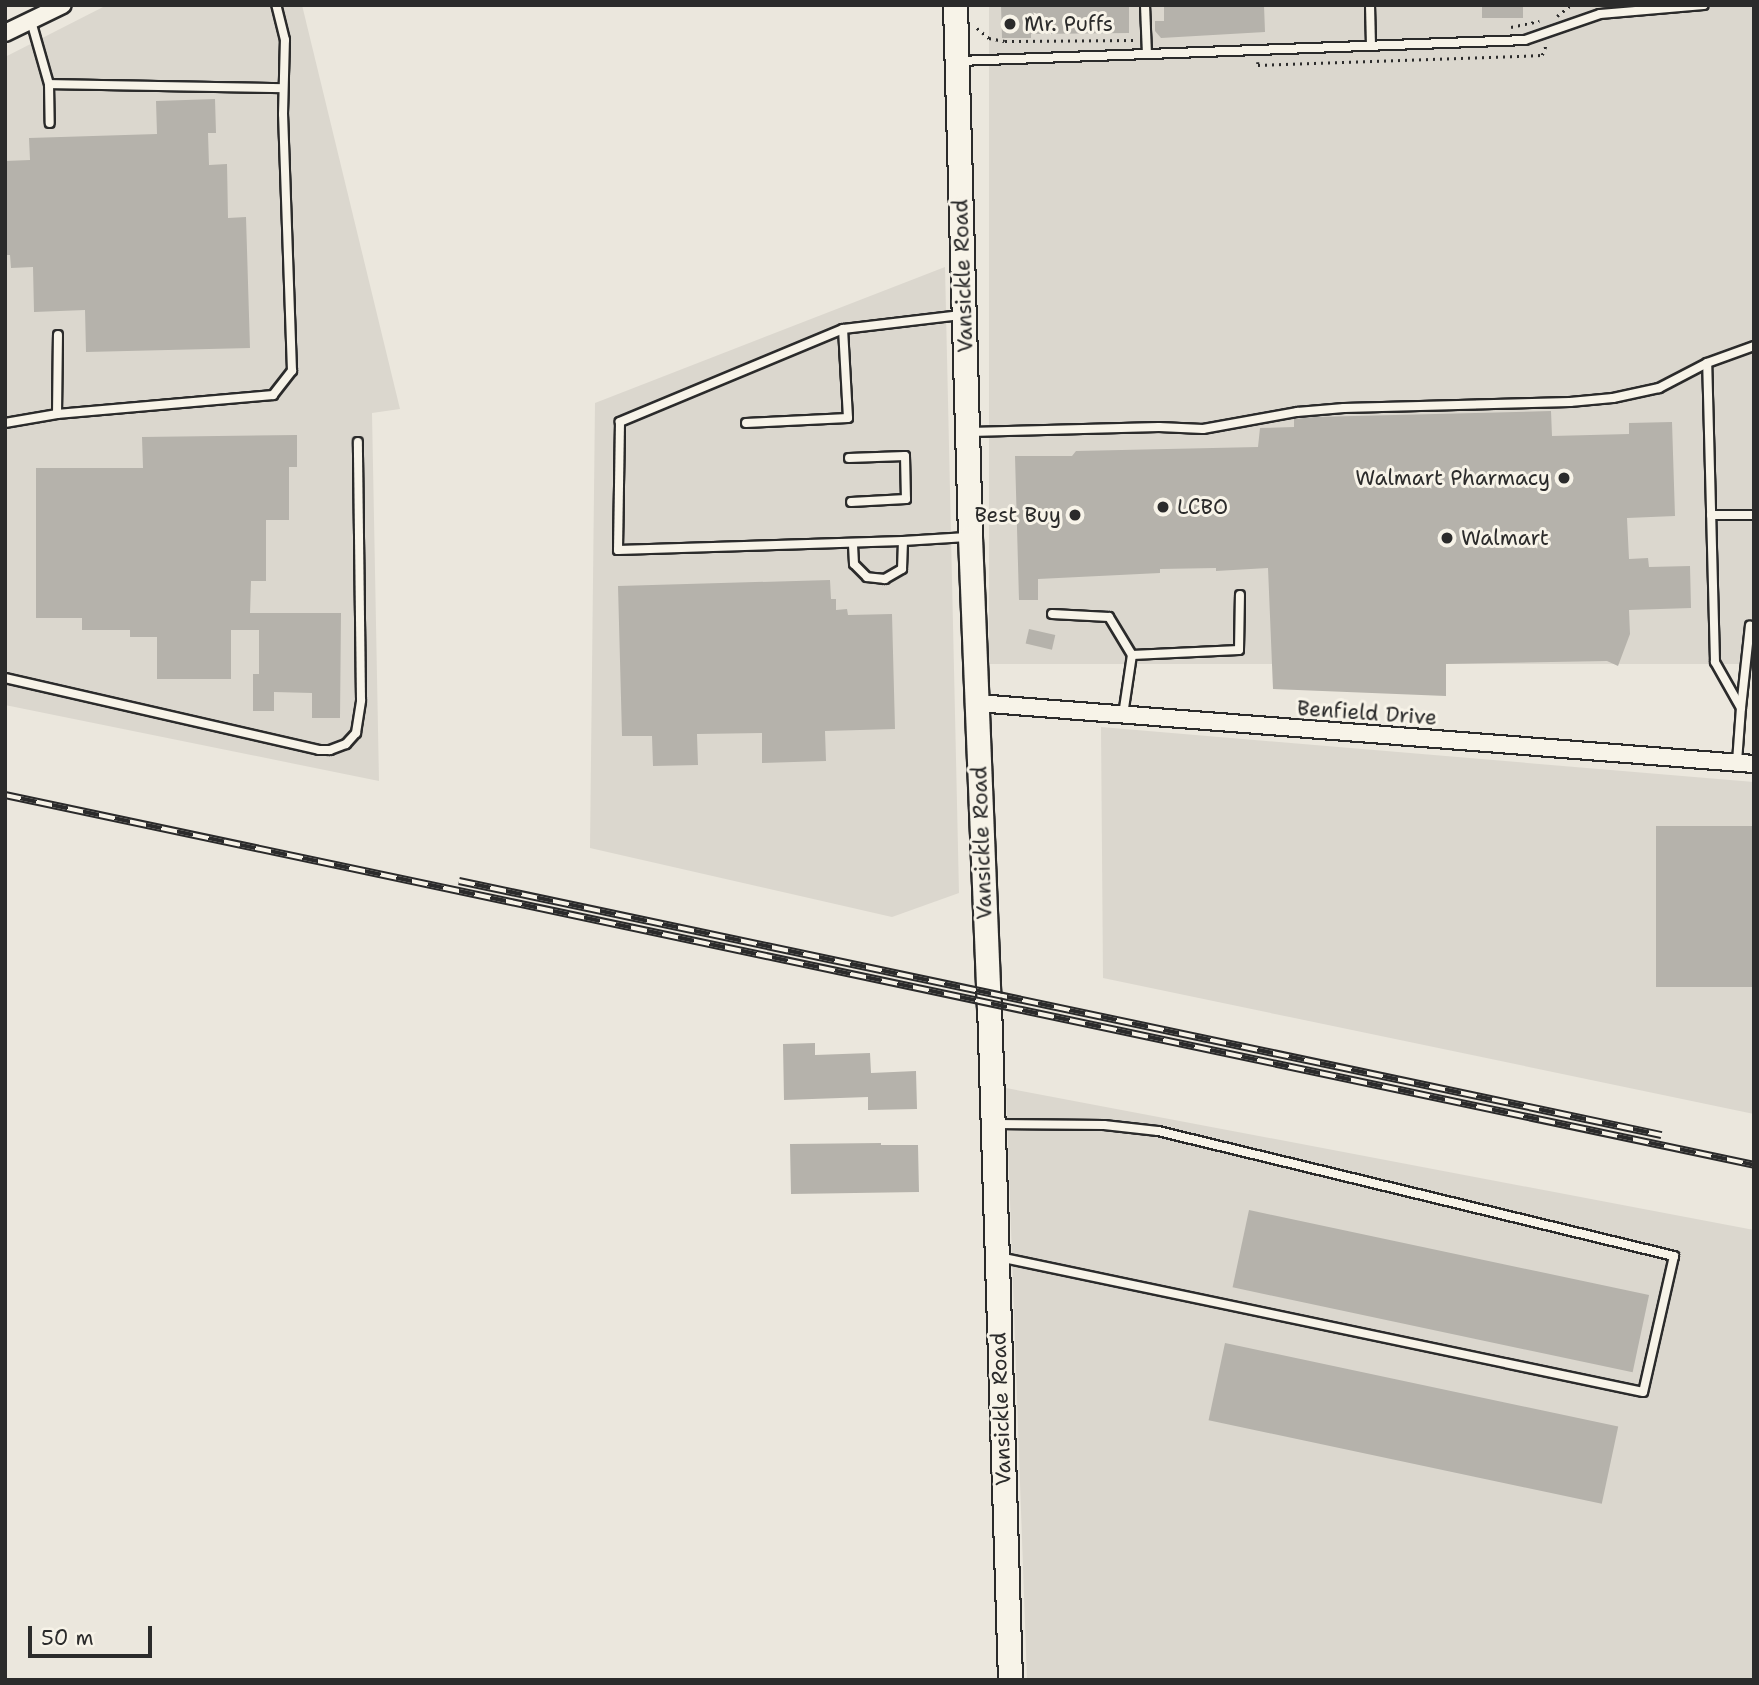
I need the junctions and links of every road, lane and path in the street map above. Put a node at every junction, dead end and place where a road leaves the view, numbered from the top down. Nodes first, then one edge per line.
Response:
1 (63, 5) edge
2 (276, 5) edge
3 (955, 5) edge
4 (1145, 5) edge
5 (1370, 5) edge
6 (1704, 5) edge
7 (31, 21) junction
8 (5, 33) edge
9 (1371, 45) junction
10 (1147, 54) junction
11 (956, 61) junction
12 (49, 84) junction
13 (282, 88) junction
14 (50, 123) dead end
15 (964, 315) junction
16 (843, 329) junction
17 (58, 335) dead end
18 (1754, 346) edge
19 (1707, 363) junction
20 (57, 414) junction
21 (5, 423) edge
22 (746, 423) dead end
23 (967, 433) junction
24 (358, 442) dead end
25 (849, 458) dead end
26 (851, 502) dead end
27 (1711, 515) junction
28 (1754, 515) edge
29 (970, 537) junction
30 (903, 541) junction
31 (853, 544) junction
32 (1240, 595) dead end
33 (1052, 614) dead end
34 (1750, 625) dead end
35 (1132, 655) junction
36 (5, 678) edge
37 (977, 703) junction
38 (1741, 708) junction
39 (1123, 715) junction
40 (1746, 764) edge
41 (992, 1124) junction
42 (996, 1256) junction
43 (1010, 1680) edge

1 - 7 street
2 - 13 lane
3 - 11 street, Vansickle Road
4 - 10 lane
5 - 9 lane
6 - 9 lane
7 - 8 street
7 - 12 lane
9 - 10 lane
10 - 11 lane
11 - 15 street, Vansickle Road
12 - 13 lane
12 - 14 lane
13 - 20 lane
15 - 16 lane
15 - 23 street, Vansickle Road
16 - 22 lane
16 - 31 lane
17 - 20 lane
18 - 19 lane
19 - 23 lane
19 - 27 lane
20 - 21 lane
23 - 29 street, Vansickle Road
24 - 36 lane
25 - 26 lane
27 - 28 lane
27 - 38 lane
29 - 30 lane
29 - 37 street, Vansickle Road
30 - 31 lane
30 - 31 lane
32 - 35 lane
33 - 35 lane
34 - 38 lane
35 - 39 lane
37 - 39 street, Benfield Drive
37 - 41 street, Vansickle Road
38 - 40 lane
39 - 40 street, Benfield Drive
41 - 42 street, Vansickle Road
41 - 42 lane
42 - 43 street, Vansickle Road

